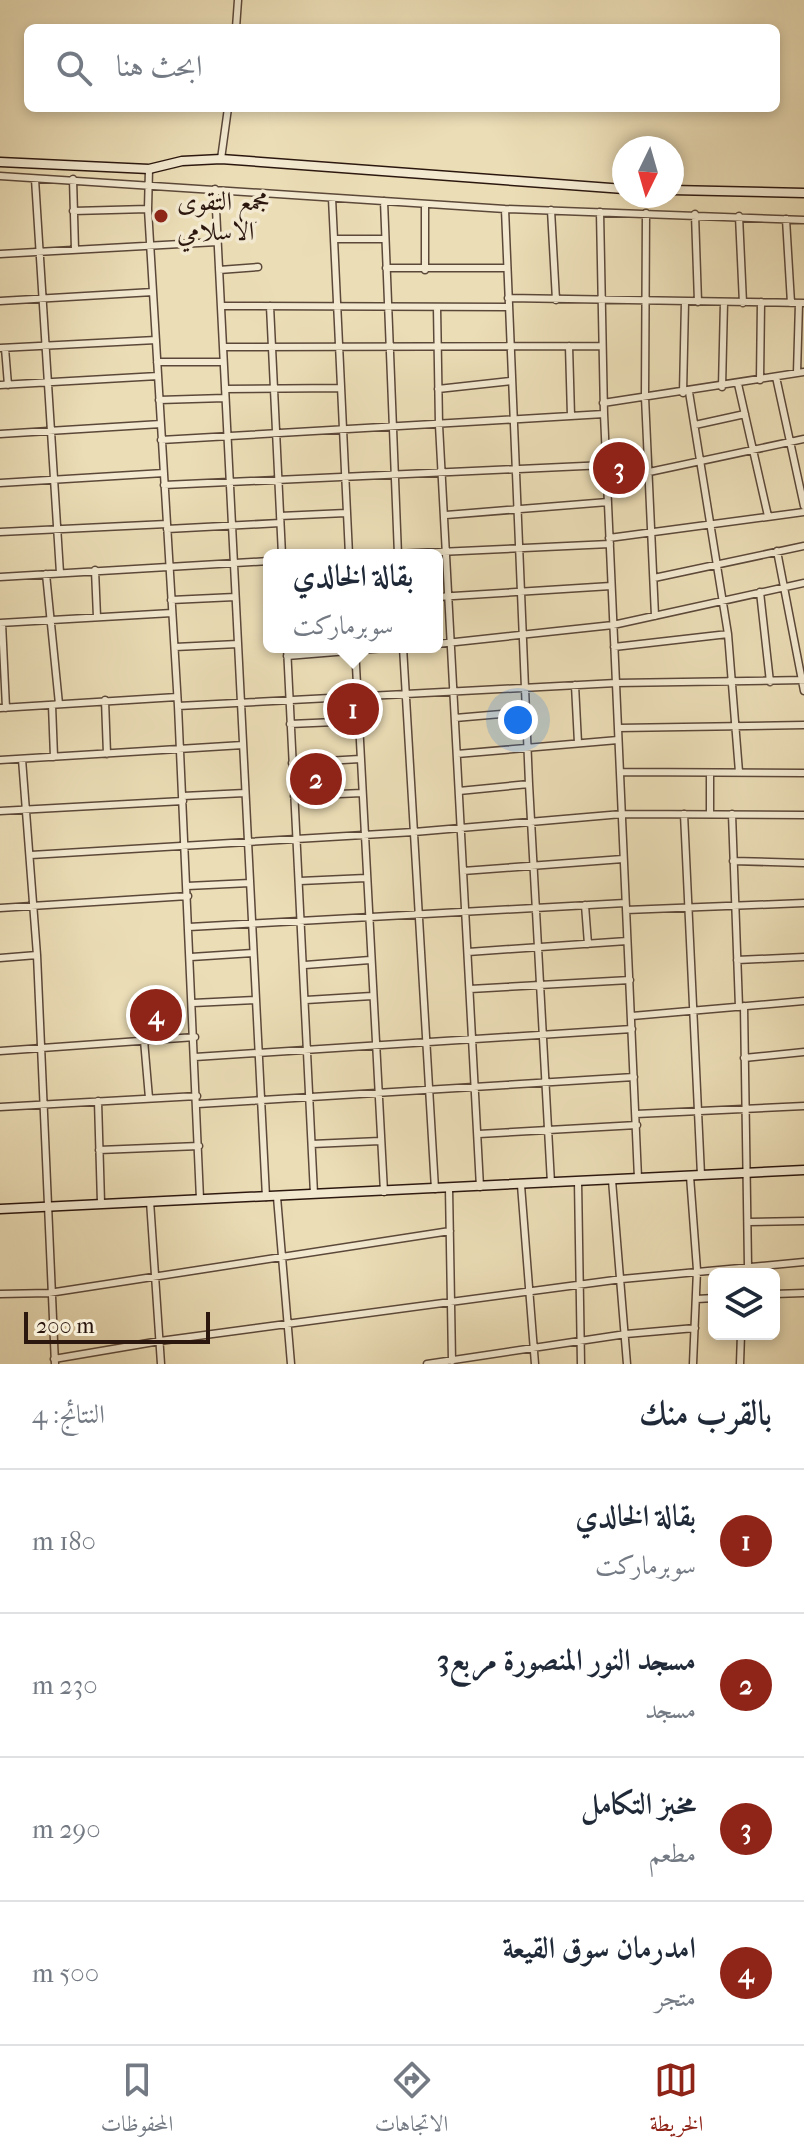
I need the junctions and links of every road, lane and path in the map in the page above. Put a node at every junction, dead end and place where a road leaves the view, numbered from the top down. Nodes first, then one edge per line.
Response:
1 (238, 0) edge
2 (236, 24) edge
3 (227, 112) edge
4 (221, 159) junction
5 (0, 162) edge
6 (149, 169) junction
7 (0, 176) edge
8 (35, 179) junction
9 (73, 179) junction
10 (149, 183) junction
11 (612, 188) edge
12 (215, 189) junction
13 (684, 190) edge
14 (804, 193) edge
15 (332, 198) junction
16 (384, 201) junction
17 (425, 205) junction
18 (148, 209) junction
19 (505, 209) junction
20 (551, 210) junction
21 (73, 211) junction
22 (600, 212) junction
23 (646, 213) junction
24 (695, 214) junction
25 (739, 216) junction
26 (786, 219) junction
27 (804, 220) edge
28 (334, 239) junction
29 (385, 239) junction
30 (217, 242) junction
31 (150, 246) junction
32 (75, 250) junction
33 (37, 252) junction
34 (0, 254) edge
35 (258, 267) dead end
36 (386, 268) junction
37 (507, 268) junction
38 (219, 270) junction
39 (425, 270) junction
40 (153, 292) junction
41 (508, 298) junction
42 (40, 299) junction
43 (556, 300) junction
44 (0, 301) edge
45 (602, 301) junction
46 (648, 301) junction
47 (685, 302) junction
48 (698, 302) junction
49 (724, 302) junction
50 (761, 302) junction
51 (743, 303) junction
52 (798, 303) edge
53 (221, 306) junction
54 (270, 306) junction
55 (338, 306) junction
56 (387, 307) junction
57 (437, 307) junction
58 (508, 307) junction
59 (156, 340) junction
60 (44, 346) junction
61 (388, 346) junction
62 (438, 346) junction
63 (509, 346) junction
64 (569, 346) junction
65 (601, 346) junction
66 (223, 347) junction
67 (271, 347) junction
68 (338, 347) junction
69 (2, 348) edge
70 (157, 362) junction
71 (223, 362) junction
72 (800, 373) edge
73 (158, 376) junction
74 (776, 377) junction
75 (760, 380) junction
76 (511, 381) junction
77 (45, 382) junction
78 (738, 384) junction
79 (4, 385) edge
80 (722, 387) junction
81 (341, 388) junction
82 (225, 389) junction
83 (274, 389) junction
84 (438, 389) junction
85 (686, 392) junction
86 (645, 397) junction
87 (225, 398) junction
88 (159, 400) junction
89 (603, 403) junction
90 (604, 414) junction
91 (745, 414) junction
92 (571, 416) junction
93 (512, 420) junction
94 (161, 424) junction
95 (439, 425) junction
96 (695, 425) junction
97 (390, 428) junction
98 (49, 431) junction
99 (341, 431) junction
100 (0, 434) edge
101 (275, 435) junction
102 (227, 438) junction
103 (804, 439) edge
104 (161, 440) junction
105 (790, 442) junction
106 (753, 451) junction
107 (700, 462) junction
108 (606, 465) junction
109 (515, 470) junction
110 (649, 471) junction
111 (164, 473) junction
112 (442, 473) junction
113 (394, 476) junction
114 (52, 480) junction
115 (344, 480) junction
116 (607, 481) junction
117 (279, 482) junction
118 (0, 483) edge
119 (230, 483) junction
120 (164, 485) junction
121 (608, 502) junction
122 (517, 509) junction
123 (804, 509) edge
124 (346, 513) junction
125 (446, 515) junction
126 (768, 516) junction
127 (280, 520) junction
128 (710, 524) junction
129 (232, 525) junction
130 (167, 526) junction
131 (56, 529) junction
132 (0, 532) edge
133 (653, 533) junction
134 (610, 541) junction
135 (804, 546) edge
136 (519, 547) junction
137 (282, 549) edge
138 (349, 549) edge
139 (398, 549) edge
140 (777, 551) junction
141 (443, 552) edge
142 (449, 552) junction
143 (263, 562) edge
144 (718, 563) junction
145 (233, 564) junction
146 (169, 566) junction
147 (95, 570) junction
148 (60, 573) junction
149 (46, 574) junction
150 (0, 577) edge
151 (654, 578) junction
152 (804, 583) edge
153 (611, 586) junction
154 (787, 586) junction
155 (760, 592) junction
156 (522, 593) junction
157 (235, 597) junction
158 (443, 597) edge
159 (450, 597) junction
160 (171, 600) junction
161 (724, 601) junction
162 (172, 613) junction
163 (655, 616) junction
164 (97, 617) junction
165 (49, 620) junction
166 (1, 623) edge
167 (613, 625) junction
168 (728, 634) junction
169 (524, 635) junction
170 (453, 642) junction
171 (443, 643) edge
172 (238, 644) junction
173 (175, 647) junction
174 (614, 647) junction
175 (316, 653) edge
176 (355, 653) edge
177 (403, 653) edge
178 (287, 656) joint
179 (803, 680) edge
180 (770, 682) junction
181 (616, 683) junction
182 (732, 683) junction
183 (575, 685) junction
184 (525, 687) junction
185 (454, 691) junction
186 (804, 691) edge
187 (405, 693) junction
188 (356, 696) junction
189 (177, 697) junction
190 (105, 700) junction
191 (289, 700) junction
192 (240, 702) junction
193 (55, 704) junction
194 (178, 706) junction
195 (3, 708) edge
196 (526, 712) junction
197 (455, 718) junction
198 (358, 721) junction
199 (290, 724) junction
200 (804, 725) edge
201 (735, 727) junction
202 (618, 728) junction
203 (618, 740) junction
204 (578, 743) junction
205 (243, 745) junction
206 (527, 748) junction
207 (180, 750) junction
208 (107, 754) junction
209 (457, 754) junction
210 (54, 757) junction
211 (22, 759) junction
212 (360, 759) junction
213 (0, 760) edge
214 (292, 763) junction
215 (620, 772) junction
216 (739, 772) junction
217 (710, 773) junction
218 (804, 773) edge
219 (529, 784) junction
220 (459, 791) junction
221 (245, 793) junction
222 (362, 793) junction
223 (294, 796) junction
224 (183, 798) junction
225 (26, 810) junction
226 (0, 811) edge
227 (622, 814) junction
228 (684, 814) junction
229 (710, 814) junction
230 (732, 814) junction
231 (804, 815) edge
232 (531, 822) junction
233 (461, 826) junction
234 (414, 832) junction
235 (364, 834) junction
236 (297, 837) junction
237 (247, 840) junction
238 (185, 843) junction
239 (31, 855) junction
240 (623, 859) junction
241 (733, 861) junction
242 (804, 863) edge
243 (534, 864) junction
244 (463, 871) junction
245 (366, 878) junction
246 (300, 881) junction
247 (250, 883) junction
248 (187, 886) junction
249 (188, 896) junction
250 (804, 903) edge
251 (585, 905) junction
252 (688, 906) junction
253 (735, 906) junction
254 (537, 907) junction
255 (626, 907) junction
256 (0, 908) edge
257 (34, 908) junction
258 (465, 911) junction
259 (417, 912) junction
260 (368, 917) junction
261 (301, 921) junction
262 (252, 923) junction
263 (189, 927) junction
264 (627, 941) junction
265 (588, 944) junction
266 (538, 948) junction
267 (468, 952) junction
268 (253, 953) junction
269 (37, 955) junction
270 (191, 957) junction
271 (804, 957) edge
272 (0, 958) edge
273 (370, 960) junction
274 (737, 960) junction
275 (305, 965) junction
276 (630, 980) junction
277 (540, 985) junction
278 (470, 989) junction
279 (372, 996) junction
280 (255, 1000) junction
281 (306, 1000) junction
282 (804, 1001) edge
283 (193, 1003) junction
284 (741, 1006) junction
285 (694, 1011) junction
286 (632, 1016) junction
287 (632, 1029) junction
288 (542, 1034) junction
289 (195, 1037) junction
290 (473, 1037) junction
291 (144, 1040) junction
292 (425, 1043) junction
293 (375, 1045) junction
294 (41, 1049) junction
295 (0, 1051) edge
296 (309, 1051) junction
297 (804, 1052) edge
298 (258, 1054) junction
299 (195, 1057) junction
300 (744, 1058) junction
301 (634, 1077) junction
302 (545, 1082) junction
303 (477, 1088) junction
304 (427, 1093) junction
305 (197, 1096) junction
306 (377, 1096) junction
307 (149, 1098) junction
308 (310, 1098) junction
309 (98, 1101) junction
310 (262, 1102) junction
311 (198, 1104) junction
312 (43, 1105) junction
313 (804, 1106) edge
314 (0, 1107) edge
315 (745, 1108) junction
316 (697, 1111) junction
317 (636, 1114) junction
318 (637, 1125) junction
319 (547, 1131) junction
320 (479, 1134) junction
321 (380, 1141) junction
322 (312, 1144) junction
323 (199, 1146) junction
324 (99, 1150) junction
325 (804, 1170) edge
326 (747, 1173) junction
327 (701, 1175) junction
328 (690, 1176) junction
329 (638, 1178) junction
330 (612, 1180) junction
331 (578, 1181) junction
332 (551, 1183) junction
333 (521, 1185) junction
334 (480, 1187) junction
335 (449, 1188) junction
336 (435, 1189) junction
337 (384, 1192) junction
338 (314, 1194) junction
339 (266, 1197) junction
340 (277, 1197) junction
341 (200, 1199) junction
342 (150, 1201) junction
343 (101, 1203) junction
344 (47, 1206) junction
345 (0, 1207) edge
346 (804, 1221) edge
347 (748, 1222) junction
348 (450, 1231) junction
349 (282, 1260) junction
350 (804, 1262) edge
351 (748, 1266) junction
352 (697, 1270) junction
353 (155, 1275) junction
354 (622, 1279) junction
355 (578, 1286) junction
356 (530, 1292) junction
357 (49, 1293) junction
358 (804, 1293) edge
359 (0, 1294) edge
360 (780, 1294) edge
361 (708, 1298) edge
362 (697, 1299) junction
363 (451, 1304) junction
364 (287, 1325) junction
365 (695, 1328) junction
366 (626, 1334) junction
367 (580, 1340) junction
368 (741, 1340) edge
369 (160, 1341) junction
370 (534, 1347) junction
371 (54, 1362) edge
372 (452, 1362) edge
373 (161, 1364) edge
374 (291, 1364) edge
375 (427, 1364) edge
376 (535, 1364) edge
377 (581, 1364) edge
378 (627, 1364) edge
379 (693, 1364) edge
380 (740, 1364) edge

1 - 2 street
3 - 4 street
4 - 6 street
4 - 11 street
5 - 6 street
6 - 10 street
7 - 8 street
8 - 9 street
8 - 33 street
9 - 10 street
9 - 21 street
10 - 12 street
10 - 18 street
12 - 15 street
12 - 30 street
13 - 14 street
15 - 16 street
15 - 28 street
16 - 17 street
16 - 29 street
17 - 19 street
17 - 39 street
18 - 21 street
18 - 31 street
19 - 20 street
19 - 37 street
20 - 22 street
20 - 43 street
21 - 32 street
22 - 23 street
22 - 45 street
23 - 24 street
23 - 46 street
24 - 25 street
24 - 48 street
25 - 26 street
25 - 51 street
26 - 27 street
26 - 52 street
28 - 29 street
28 - 55 street
29 - 36 street
30 - 31 street
30 - 38 street
31 - 32 street
31 - 40 street
32 - 33 street
33 - 34 street
33 - 42 street
35 - 38 street
36 - 39 street
36 - 56 street
37 - 39 street
37 - 41 street
38 - 53 street
40 - 42 street
40 - 59 street
41 - 43 street
41 - 58 street
42 - 44 street
42 - 60 street
43 - 45 street
45 - 46 street
45 - 65 street
46 - 47 street
46 - 86 street
47 - 48 street
47 - 85 street
48 - 49 street
49 - 51 street
49 - 80 street
50 - 51 street
50 - 52 street
50 - 75 street
52 - 72 street
53 - 54 street
53 - 66 street
54 - 55 street
54 - 67 street
55 - 56 street
55 - 68 street
56 - 57 street
56 - 61 street
57 - 58 street
57 - 62 street
58 - 63 street
59 - 60 street
59 - 70 street
60 - 69 street
60 - 77 street
61 - 62 street
61 - 68 street
61 - 97 street
62 - 63 street
62 - 84 street
63 - 64 street
63 - 76 street
64 - 65 street
64 - 92 street
65 - 89 street
66 - 67 street
66 - 71 street
67 - 68 street
67 - 83 street
68 - 81 street
69 - 79 street
70 - 71 street
70 - 73 street
71 - 82 street
72 - 74 street
73 - 77 street
73 - 88 street
74 - 75 street
74 - 105 street
75 - 78 street
76 - 84 street
76 - 93 street
77 - 79 street
77 - 98 street
78 - 80 street
78 - 91 street
80 - 85 street
81 - 83 street
81 - 99 street
82 - 83 street
82 - 87 street
83 - 101 street
84 - 95 street
85 - 86 street
85 - 96 street
86 - 89 street
86 - 110 street
87 - 88 street
87 - 102 street
88 - 94 street
89 - 90 street
90 - 92 street
90 - 108 street
91 - 96 street
91 - 106 street
92 - 93 street
93 - 95 street
93 - 109 street
94 - 98 street
94 - 104 street
95 - 97 street
95 - 112 street
96 - 107 street
97 - 99 street
97 - 113 street
98 - 100 street
98 - 114 street
99 - 101 street
99 - 115 street
101 - 102 street
101 - 117 street
102 - 104 street
102 - 119 street
103 - 105 street
104 - 111 street
105 - 106 street
105 - 123 street
106 - 107 street
106 - 126 street
107 - 110 street
107 - 128 street
108 - 109 street
108 - 116 street
109 - 112 street
109 - 122 street
110 - 116 street
110 - 133 street
111 - 114 street
111 - 120 street
112 - 113 street
112 - 125 street
113 - 115 street
113 - 139 street
114 - 118 street
114 - 131 street
115 - 117 street
115 - 124 street
116 - 121 street
117 - 119 street
117 - 127 street
119 - 120 street
119 - 129 street
120 - 130 street
121 - 122 street
121 - 134 street
122 - 125 street
122 - 136 street
123 - 126 street
124 - 127 street
124 - 138 street
125 - 142 street
126 - 128 street
127 - 129 street
127 - 137 street
128 - 133 street
128 - 144 street
129 - 130 street
129 - 145 street
130 - 131 street
130 - 146 street
131 - 132 street
131 - 148 street
133 - 134 street
133 - 151 street
134 - 136 street
134 - 153 street
135 - 140 street
136 - 142 street
136 - 156 street
140 - 144 street
140 - 154 street
141 - 142 street
142 - 159 street
143 - 145 street
144 - 151 street
144 - 161 street
145 - 146 street
145 - 157 street
146 - 147 street
146 - 160 street
147 - 148 street
147 - 164 street
148 - 149 street
149 - 150 street
149 - 165 street
151 - 163 street
152 - 154 street
153 - 156 street
153 - 167 street
154 - 155 street
154 - 179 street
155 - 161 street
155 - 180 street
156 - 159 street
156 - 169 street
157 - 160 street
157 - 172 street
158 - 159 street
159 - 170 street
160 - 162 street
161 - 163 street
161 - 168 street
162 - 164 street
162 - 173 street
163 - 167 street
164 - 165 street
165 - 166 street
165 - 193 street
166 - 195 street
167 - 169 street
167 - 174 street
168 - 174 street
168 - 182 street
169 - 170 street
169 - 184 street
170 - 171 street
170 - 185 street
172 - 173 street
172 - 192 street
173 - 189 street
174 - 181 street
175 - 178 street
176 - 188 street
177 - 187 street
178 - 191 street
179 - 180 street
179 - 186 street
180 - 182 street
181 - 182 street
181 - 183 street
181 - 202 street
182 - 201 street
183 - 184 street
183 - 204 street
184 - 185 street
184 - 196 street
185 - 187 street
185 - 197 street
187 - 188 street
187 - 234 street
188 - 191 street
188 - 198 street
189 - 190 street
189 - 194 street
190 - 193 street
190 - 208 street
191 - 192 street
191 - 199 street
192 - 194 street
192 - 205 street
193 - 195 street
193 - 210 street
194 - 207 street
196 - 197 street
196 - 206 street
197 - 209 street
198 - 199 street
198 - 212 street
199 - 214 street
200 - 201 street
201 - 202 street
201 - 216 street
202 - 203 street
203 - 204 street
203 - 215 street
204 - 206 street
205 - 207 street
205 - 221 street
206 - 209 street
206 - 219 street
207 - 208 street
207 - 224 street
208 - 210 street
209 - 220 street
210 - 211 street
211 - 213 street
211 - 225 street
212 - 214 street
212 - 222 street
214 - 223 street
215 - 217 street
215 - 227 street
216 - 217 street
216 - 218 street
217 - 229 street
219 - 220 street
219 - 232 street
220 - 233 street
221 - 224 street
221 - 237 street
222 - 223 street
222 - 235 street
223 - 236 street
224 - 225 street
224 - 238 street
225 - 226 street
225 - 239 street
227 - 228 street
227 - 232 street
227 - 240 street
228 - 229 street
228 - 252 street
229 - 230 street
230 - 231 street
230 - 241 street
232 - 233 street
232 - 243 street
233 - 234 street
233 - 244 street
234 - 235 street
234 - 259 street
235 - 236 street
235 - 245 street
236 - 237 street
236 - 246 street
237 - 238 street
237 - 247 street
238 - 239 street
238 - 248 street
239 - 257 street
240 - 243 street
240 - 255 street
241 - 242 street
241 - 253 street
243 - 244 street
243 - 254 street
244 - 258 street
245 - 246 street
245 - 260 street
246 - 261 street
247 - 248 street
247 - 262 street
248 - 249 street
249 - 257 street
249 - 263 street
250 - 253 street
251 - 254 street
251 - 255 street
251 - 265 street
252 - 253 street
252 - 255 street
252 - 285 street
253 - 274 street
254 - 258 street
254 - 266 street
255 - 264 street
256 - 257 street
257 - 269 street
258 - 259 street
258 - 267 street
259 - 260 street
259 - 292 street
260 - 261 street
260 - 273 street
261 - 262 street
261 - 275 street
262 - 263 street
262 - 268 street
263 - 270 street
264 - 265 street
264 - 276 street
265 - 266 street
266 - 267 street
266 - 277 street
267 - 278 street
268 - 270 street
268 - 280 street
269 - 272 street
269 - 294 street
270 - 283 street
271 - 274 street
273 - 275 street
273 - 279 street
274 - 284 street
275 - 281 street
276 - 277 street
276 - 286 street
277 - 278 street
277 - 288 street
278 - 290 street
279 - 281 street
279 - 293 street
280 - 283 street
280 - 298 street
281 - 296 street
282 - 284 street
283 - 289 street
284 - 285 street
284 - 300 street
285 - 286 street
285 - 316 street
286 - 287 street
287 - 288 street
287 - 301 street
288 - 290 street
288 - 302 street
289 - 291 street
289 - 299 street
290 - 292 street
290 - 303 street
291 - 294 street
291 - 307 street
292 - 293 street
292 - 304 street
293 - 296 street
293 - 306 street
294 - 295 street
294 - 312 street
296 - 298 street
296 - 308 street
297 - 300 street
298 - 299 street
298 - 310 street
299 - 305 street
300 - 315 street
301 - 302 street
301 - 317 street
302 - 303 street
302 - 319 street
303 - 304 street
303 - 320 street
304 - 306 street
304 - 336 street
305 - 307 street
305 - 311 street
306 - 308 street
306 - 321 street
307 - 309 street
308 - 310 street
308 - 322 street
309 - 312 street
309 - 324 street
310 - 311 street
310 - 339 street
311 - 323 street
312 - 314 street
312 - 344 street
313 - 315 street
315 - 316 street
315 - 326 street
316 - 317 street
316 - 327 street
317 - 318 street
318 - 319 street
318 - 329 street
319 - 320 street
319 - 332 street
320 - 334 street
321 - 322 street
321 - 337 street
322 - 338 street
323 - 324 street
323 - 341 street
324 - 343 street
325 - 326 street
326 - 327 street
326 - 347 street
327 - 328 street
328 - 329 street
328 - 352 street
329 - 330 street
330 - 331 street
330 - 354 street
331 - 332 street
331 - 355 street
332 - 333 street
333 - 334 street
333 - 356 street
334 - 335 street
335 - 336 street
335 - 348 street
336 - 337 street
337 - 338 street
338 - 340 street
339 - 340 street
339 - 341 street
340 - 349 street
341 - 342 street
342 - 343 street
342 - 353 street
343 - 344 street
344 - 345 street
344 - 357 street
346 - 347 street
347 - 351 street
348 - 349 street
348 - 363 street
349 - 353 street
349 - 364 street
350 - 351 street
351 - 352 street
352 - 354 street
352 - 362 street
353 - 357 street
353 - 369 street
354 - 355 street
354 - 366 street
355 - 356 street
355 - 367 street
356 - 363 street
356 - 370 street
357 - 359 street
357 - 371 street
358 - 360 street
361 - 362 street
362 - 365 street
363 - 364 street
363 - 372 street
364 - 369 street
364 - 374 street
365 - 366 street
365 - 379 street
366 - 367 street
366 - 378 street
367 - 370 street
367 - 377 street
368 - 380 street
369 - 371 street
369 - 373 street
370 - 372 street
370 - 376 street
372 - 375 street

